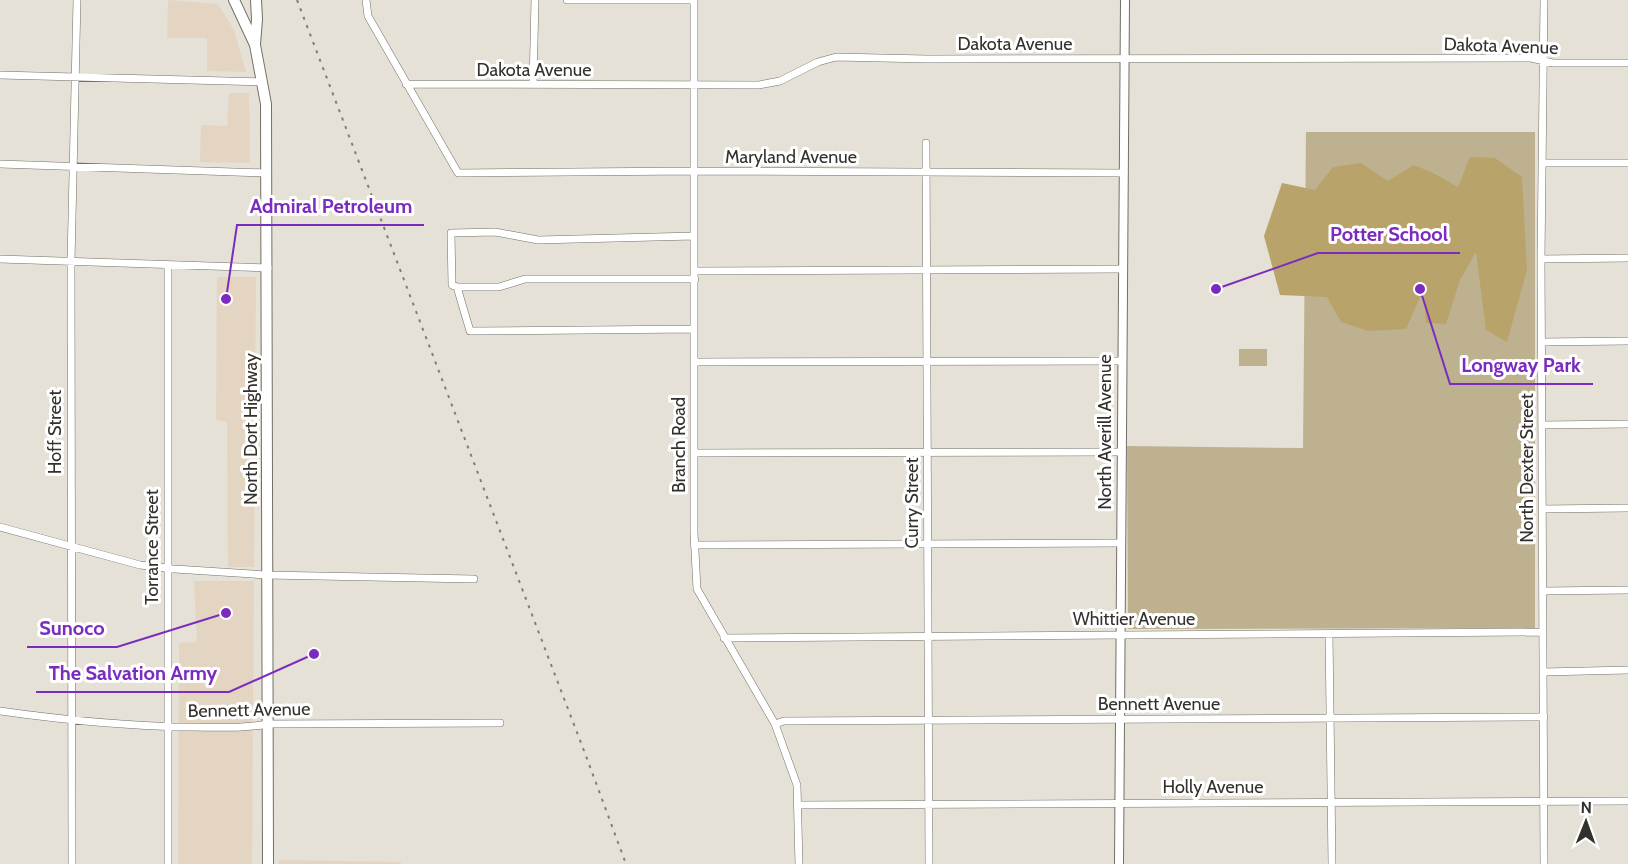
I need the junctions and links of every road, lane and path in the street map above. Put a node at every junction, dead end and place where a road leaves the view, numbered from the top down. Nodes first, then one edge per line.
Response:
1 (77, 0) edge
2 (234, 0) edge
3 (256, 0) edge
4 (368, 0) edge
5 (535, 0) edge
6 (567, 0) edge
7 (694, 0) edge
8 (1125, 0) edge
9 (1544, 0) edge
10 (255, 45) junction
11 (1124, 59) junction
12 (1544, 61) junction
13 (1628, 63) edge
14 (0, 75) edge
15 (74, 77) junction
16 (262, 82) junction
17 (406, 84) junction
18 (533, 86) junction
19 (694, 86) junction
20 (926, 143) dead end
21 (1543, 163) junction
22 (1628, 163) edge
23 (0, 164) edge
24 (73, 166) junction
25 (695, 171) junction
26 (267, 173) junction
27 (926, 173) junction
28 (1124, 173) junction
29 (694, 236) junction
30 (1628, 258) edge
31 (0, 259) edge
32 (1541, 259) junction
33 (71, 262) junction
34 (168, 265) junction
35 (268, 268) junction
36 (925, 269) junction
37 (1123, 269) junction
38 (695, 275) junction
39 (457, 287) junction
40 (694, 329) junction
41 (1628, 341) edge
42 (1542, 342) junction
43 (926, 360) junction
44 (1122, 361) junction
45 (694, 362) junction
46 (1628, 424) edge
47 (1542, 425) junction
48 (927, 452) junction
49 (1122, 452) junction
50 (694, 453) junction
51 (1628, 508) edge
52 (1542, 509) junction
53 (0, 527) edge
54 (927, 543) junction
55 (1121, 543) junction
56 (694, 545) junction
57 (70, 546) junction
58 (167, 568) junction
59 (266, 575) junction
60 (474, 579) dead end
61 (1628, 590) edge
62 (1543, 591) junction
63 (1543, 632) junction
64 (1120, 634) junction
65 (1329, 634) junction
66 (928, 635) junction
67 (724, 638) junction
68 (1628, 670) edge
69 (1544, 672) junction
70 (0, 711) edge
71 (1544, 717) junction
72 (1331, 718) junction
73 (1119, 720) junction
74 (72, 721) junction
75 (928, 721) junction
76 (500, 723) dead end
77 (268, 724) junction
78 (775, 724) junction
79 (167, 726) junction
80 (1331, 801) junction
81 (1544, 801) junction
82 (1628, 801) edge
83 (1119, 802) junction
84 (928, 803) junction
85 (799, 805) junction
86 (72, 864) edge
87 (168, 864) edge
88 (268, 864) edge
89 (799, 864) edge
90 (929, 864) edge
91 (1119, 864) edge
92 (1332, 864) edge
93 (1544, 864) edge

1 - 15 street, Hoff Street
2 - 10 main road, North Dort Highway
3 - 10 main road
4 - 17 street
5 - 18 street
6 - 7 street
7 - 19 street, Branch Road
8 - 11 street, North Averill Avenue
9 - 12 street, North Dexter Street
10 - 16 main road, North Dort Highway
11 - 12 street, Dakota Avenue
11 - 19 street, Dakota Avenue
11 - 28 street, North Averill Avenue
12 - 13 street, Dakota Avenue
12 - 21 street, North Dexter Street
14 - 15 street
15 - 16 street
15 - 24 street, Hoff Street
16 - 26 main road, North Dort Highway
17 - 18 street, Dakota Avenue
17 - 25 street, Maryland Avenue
18 - 19 street, Dakota Avenue
19 - 25 street, Branch Road
20 - 27 street, Curry Street
21 - 22 street
21 - 32 street, North Dexter Street
23 - 24 street
24 - 26 street
24 - 33 street, Hoff Street
25 - 27 street, Maryland Avenue
25 - 29 street, Branch Road
26 - 35 main road, North Dort Highway
27 - 28 street, Maryland Avenue
27 - 36 street, Curry Street
28 - 37 street, North Averill Avenue
29 - 38 street, Branch Road
29 - 39 street
30 - 32 street
31 - 33 street
32 - 42 street, North Dexter Street
33 - 34 street
33 - 57 street, Hoff Street
34 - 35 street
34 - 58 street, Torrance Street
35 - 59 main road, North Dort Highway
36 - 37 street
36 - 38 street
36 - 43 street, Curry Street
37 - 44 street, North Averill Avenue
38 - 39 street
38 - 40 street, Branch Road
39 - 40 street
40 - 45 street, Branch Road
41 - 42 street
42 - 47 street, North Dexter Street
43 - 44 street
43 - 45 street
43 - 48 street, Curry Street
44 - 49 street, North Averill Avenue
45 - 50 street, Branch Road
46 - 47 street
47 - 52 street, North Dexter Street
48 - 49 street
48 - 50 street
48 - 54 street, Curry Street
49 - 55 street, North Averill Avenue
50 - 56 street, Branch Road
51 - 52 street
52 - 62 street, North Dexter Street
53 - 57 street
54 - 55 street
54 - 56 street
54 - 66 street, Curry Street
55 - 64 street, North Averill Avenue
56 - 67 street, Branch Road
57 - 58 street
57 - 74 street, Hoff Street
58 - 59 street
58 - 79 street, Torrance Street
59 - 60 street
59 - 77 main road, North Dort Highway
61 - 62 street
62 - 63 street, North Dexter Street
63 - 65 street, Whittier Avenue
63 - 69 street, North Dexter Street
64 - 65 street, Whittier Avenue
64 - 66 street, Whittier Avenue
64 - 73 street, North Averill Avenue
65 - 72 street
66 - 67 street, Whittier Avenue
66 - 75 street, Curry Street
67 - 78 street, Branch Road
68 - 69 street
69 - 71 street, North Dexter Street
70 - 74 street, Bennett Avenue
71 - 72 street, Bennett Avenue
71 - 81 street, North Dexter Street
72 - 73 street, Bennett Avenue
72 - 80 street
73 - 75 street, Bennett Avenue
73 - 83 street, North Averill Avenue
74 - 79 street, Bennett Avenue
74 - 86 street, Hoff Street
75 - 78 street, Bennett Avenue
75 - 84 street, Curry Street
76 - 77 street, Bennett Avenue
77 - 79 street, Bennett Avenue
77 - 88 main road, North Dort Highway
78 - 85 street, Branch Road
79 - 87 street, Torrance Street
80 - 81 street, Holly Avenue
80 - 83 street, Holly Avenue
80 - 92 street
81 - 82 street, Holly Avenue
81 - 93 street, North Dexter Street
83 - 84 street, Holly Avenue
83 - 91 street, North Averill Avenue
84 - 85 street, Holly Avenue
84 - 90 street, Curry Street
85 - 89 street, Branch Road

